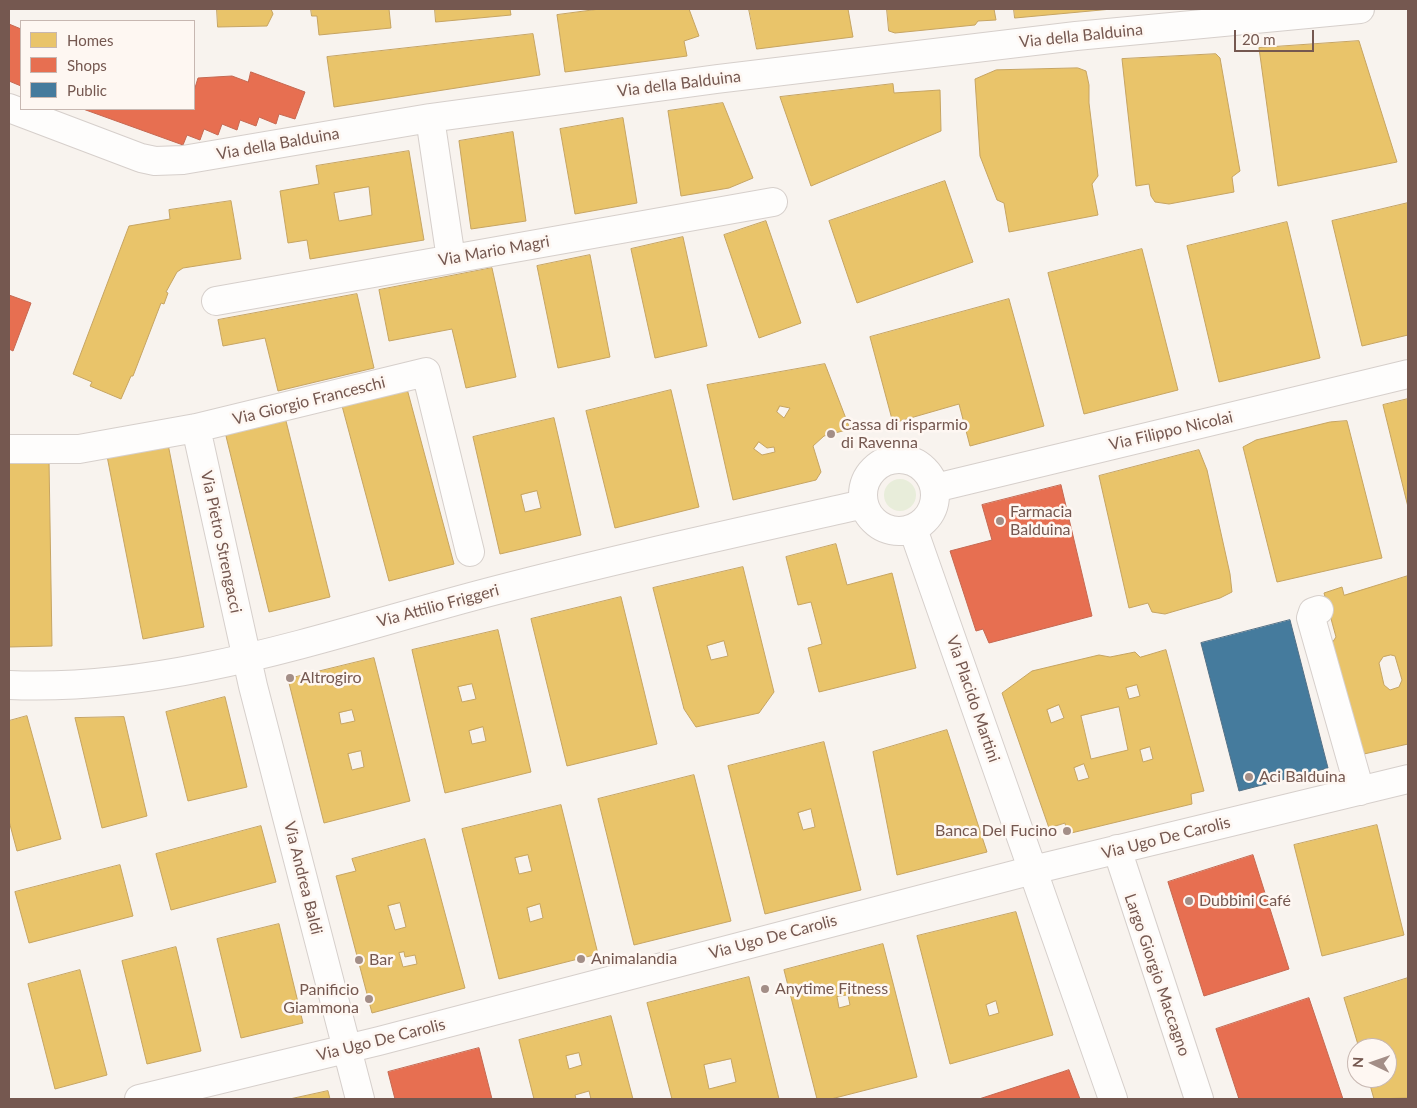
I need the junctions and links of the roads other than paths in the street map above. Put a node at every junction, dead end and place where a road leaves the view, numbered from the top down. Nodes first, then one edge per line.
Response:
1 (1360, 9) edge
2 (9, 108) edge
3 (430, 118) junction
4 (773, 202) dead end
5 (451, 259) junction
6 (216, 301) dead end
7 (1408, 374) edge
8 (196, 428) junction
9 (9, 449) edge
10 (935, 488) junction
11 (864, 504) junction
12 (913, 529) junction
13 (470, 552) dead end
14 (1319, 610) dead end
15 (246, 656) junction
16 (9, 685) edge
17 (1408, 779) edge
18 (1360, 791) junction
19 (1117, 849) junction
20 (1033, 870) junction
21 (347, 1049) junction
22 (139, 1099) edge
23 (360, 1099) edge
24 (1113, 1099) edge
25 (1199, 1099) edge

1 - 3 street, Via della Balduina
2 - 3 street, Via della Balduina
3 - 5 street
4 - 5 street, Via Mario Magri
5 - 6 street, Via Mario Magri
7 - 10 street, Via Filippo Nicolai
8 - 9 street, Via Giorgio Franceschi
8 - 13 street, Via Giorgio Franceschi
8 - 15 street, Via Pietro Strengacci
10 - 11 street
10 - 12 street
11 - 12 street
11 - 15 street, Via Attilio Friggeri
12 - 20 street, Via Placido Martini
14 - 18 street
15 - 16 street, Via Attilio Friggeri
15 - 21 street, Via Andrea Baldi
17 - 18 street, Via Ugo De Carolis
18 - 19 street, Via Ugo De Carolis
19 - 20 street, Via Ugo De Carolis
19 - 25 street, Largo Giorgio Maccagno
20 - 21 street, Via Ugo De Carolis
20 - 24 street
21 - 22 street, Via Ugo De Carolis
21 - 23 street, Via Andrea Baldi

